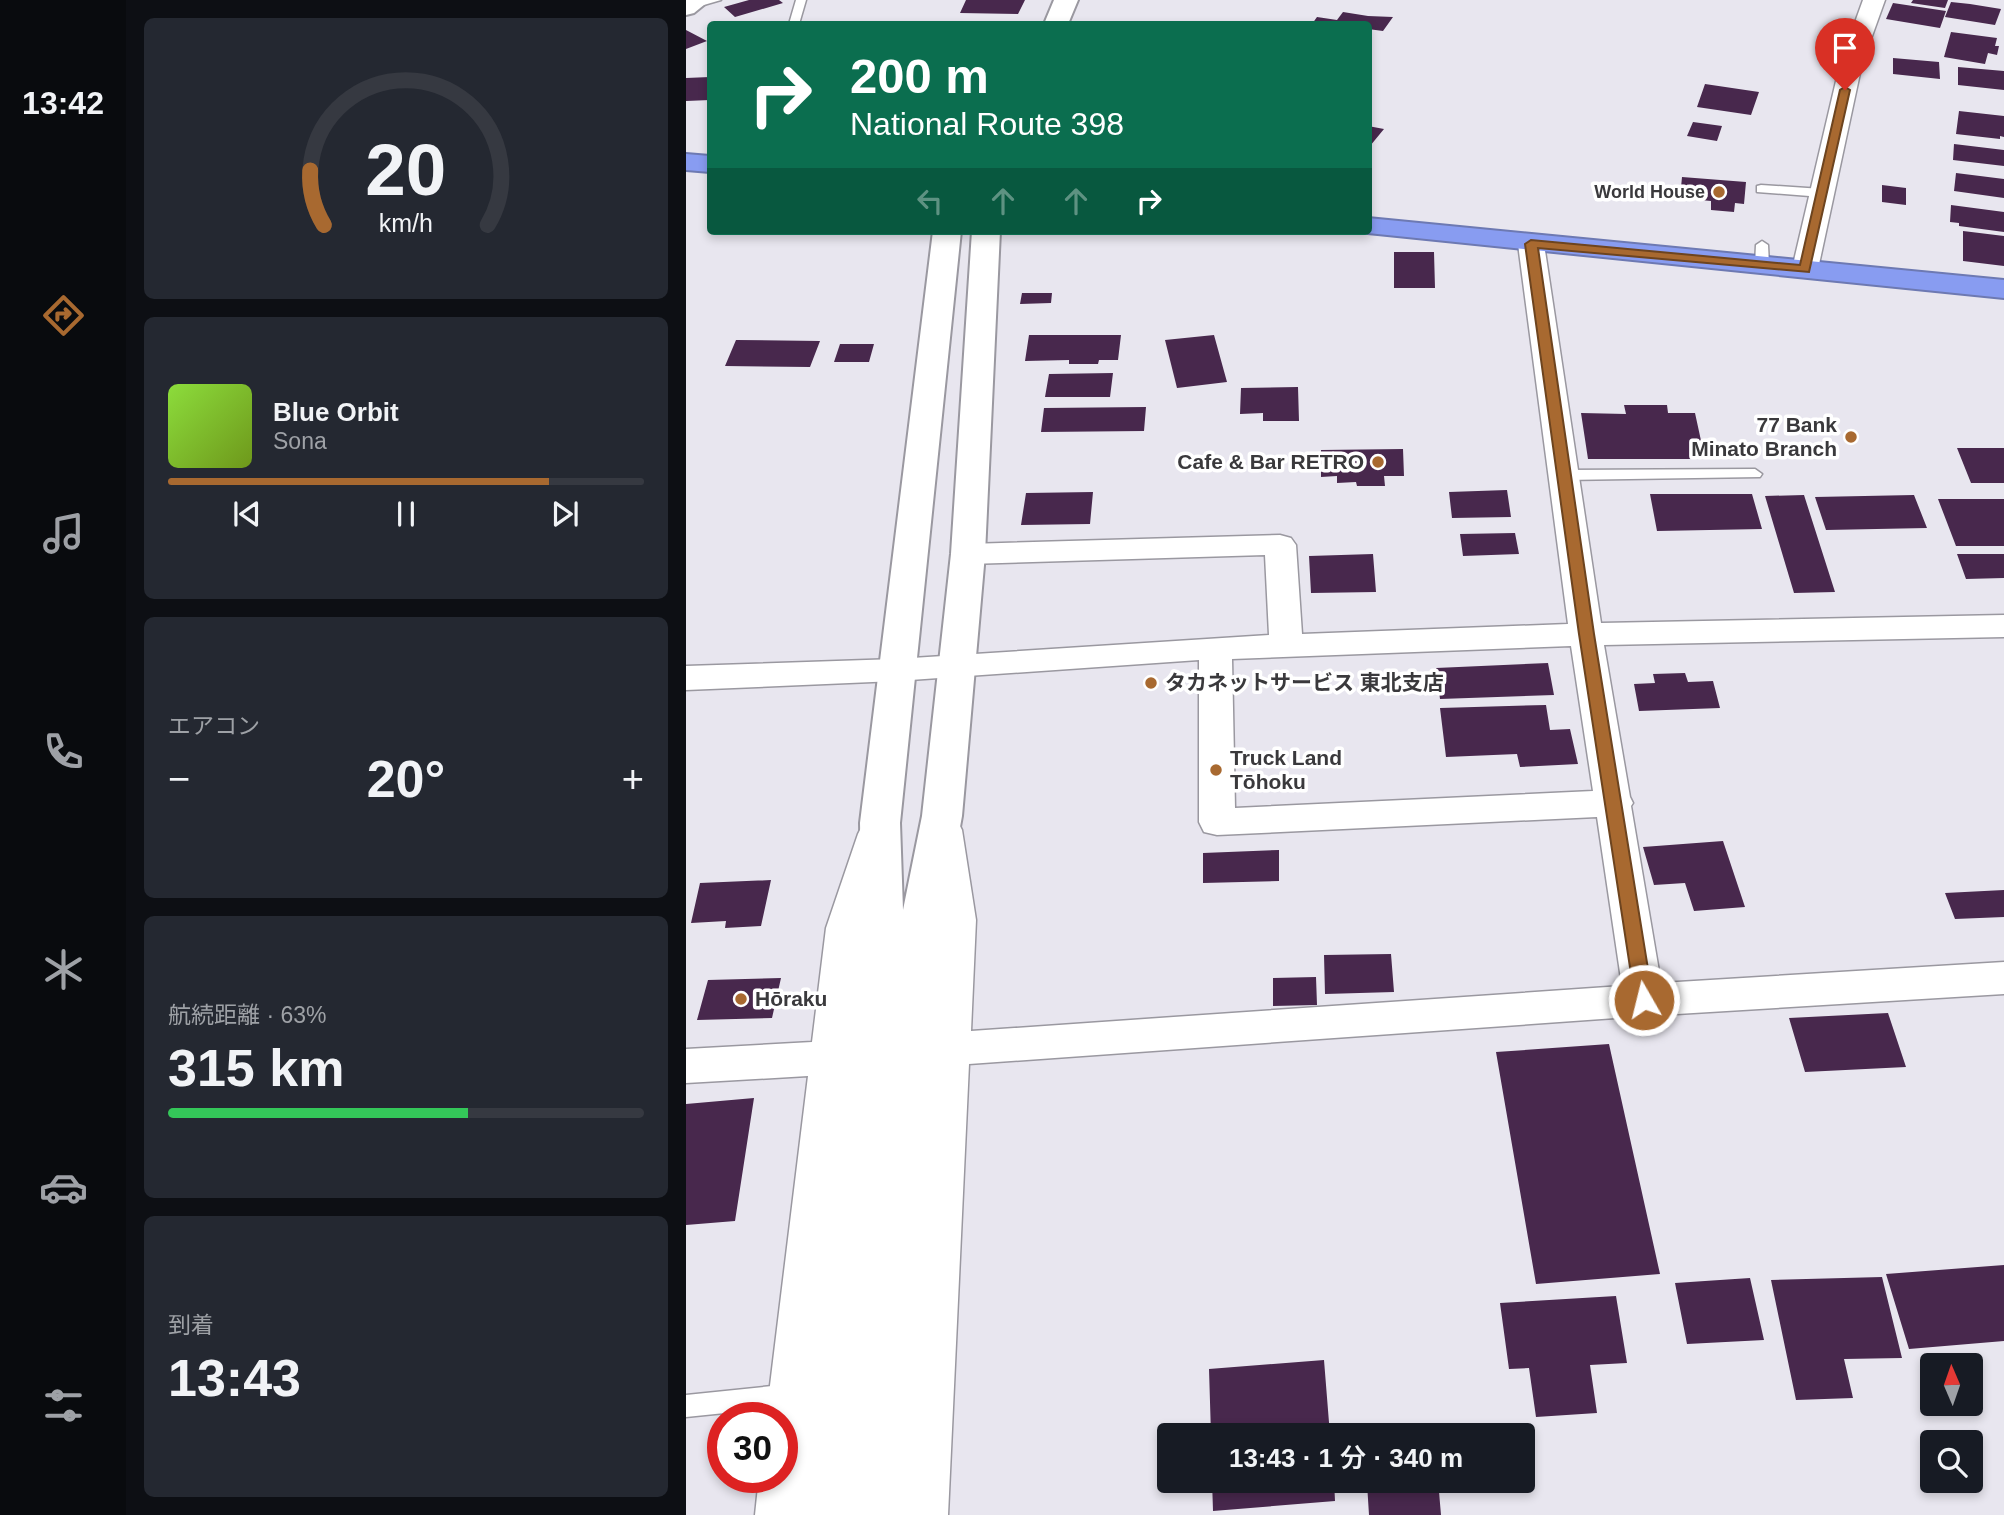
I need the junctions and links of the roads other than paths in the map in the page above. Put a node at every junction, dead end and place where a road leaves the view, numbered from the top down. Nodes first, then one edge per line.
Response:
1 (716, 0) edge
2 (802, 0) edge
3 (1066, 0) edge
4 (1874, 0) edge
5 (691, 5) edge
6 (795, 21) edge
7 (1057, 21) edge
8 (686, 162) edge
9 (707, 164) edge
10 (1761, 189) dead end
11 (1822, 193) junction
12 (1372, 226) edge
13 (947, 235) edge
14 (986, 235) edge
15 (1531, 244) junction
16 (1805, 269) junction
17 (2004, 289) edge
18 (1755, 474) dead end
19 (1564, 475) junction
20 (968, 554) junction
21 (2004, 625) edge
22 (1587, 634) junction
23 (1286, 646) junction
24 (1215, 648) junction
25 (955, 666) junction
26 (896, 670) junction
27 (686, 678) edge
28 (1615, 803) junction
29 (942, 816) junction
30 (880, 824) junction
31 (2004, 978) edge
32 (1644, 1000) junction
33 (950, 1049) junction
34 (831, 1058) junction
35 (686, 1066) edge
36 (792, 1395) junction
37 (686, 1406) edge
38 (779, 1515) edge
39 (823, 1515) edge
40 (876, 1515) edge
41 (924, 1515) edge

1 - 5 lane
2 - 6 lane
3 - 7 street
4 - 11 street
8 - 9 highway
10 - 11 lane
11 - 16 street
12 - 15 highway
13 - 26 street
14 - 20 street
15 - 16 highway
15 - 19 street
16 - 17 highway
18 - 19 lane
19 - 22 street
20 - 23 street
20 - 25 street
21 - 22 street
22 - 23 street
22 - 28 street
23 - 24 street
24 - 25 street
24 - 28 street
25 - 26 street
25 - 29 street
26 - 27 street
26 - 30 street
28 - 32 street
29 - 33 street
29 - 40 street
30 - 34 street
30 - 39 street
31 - 32 street
32 - 33 street
33 - 41 street
34 - 35 street
34 - 36 street
36 - 37 lane
36 - 38 street

